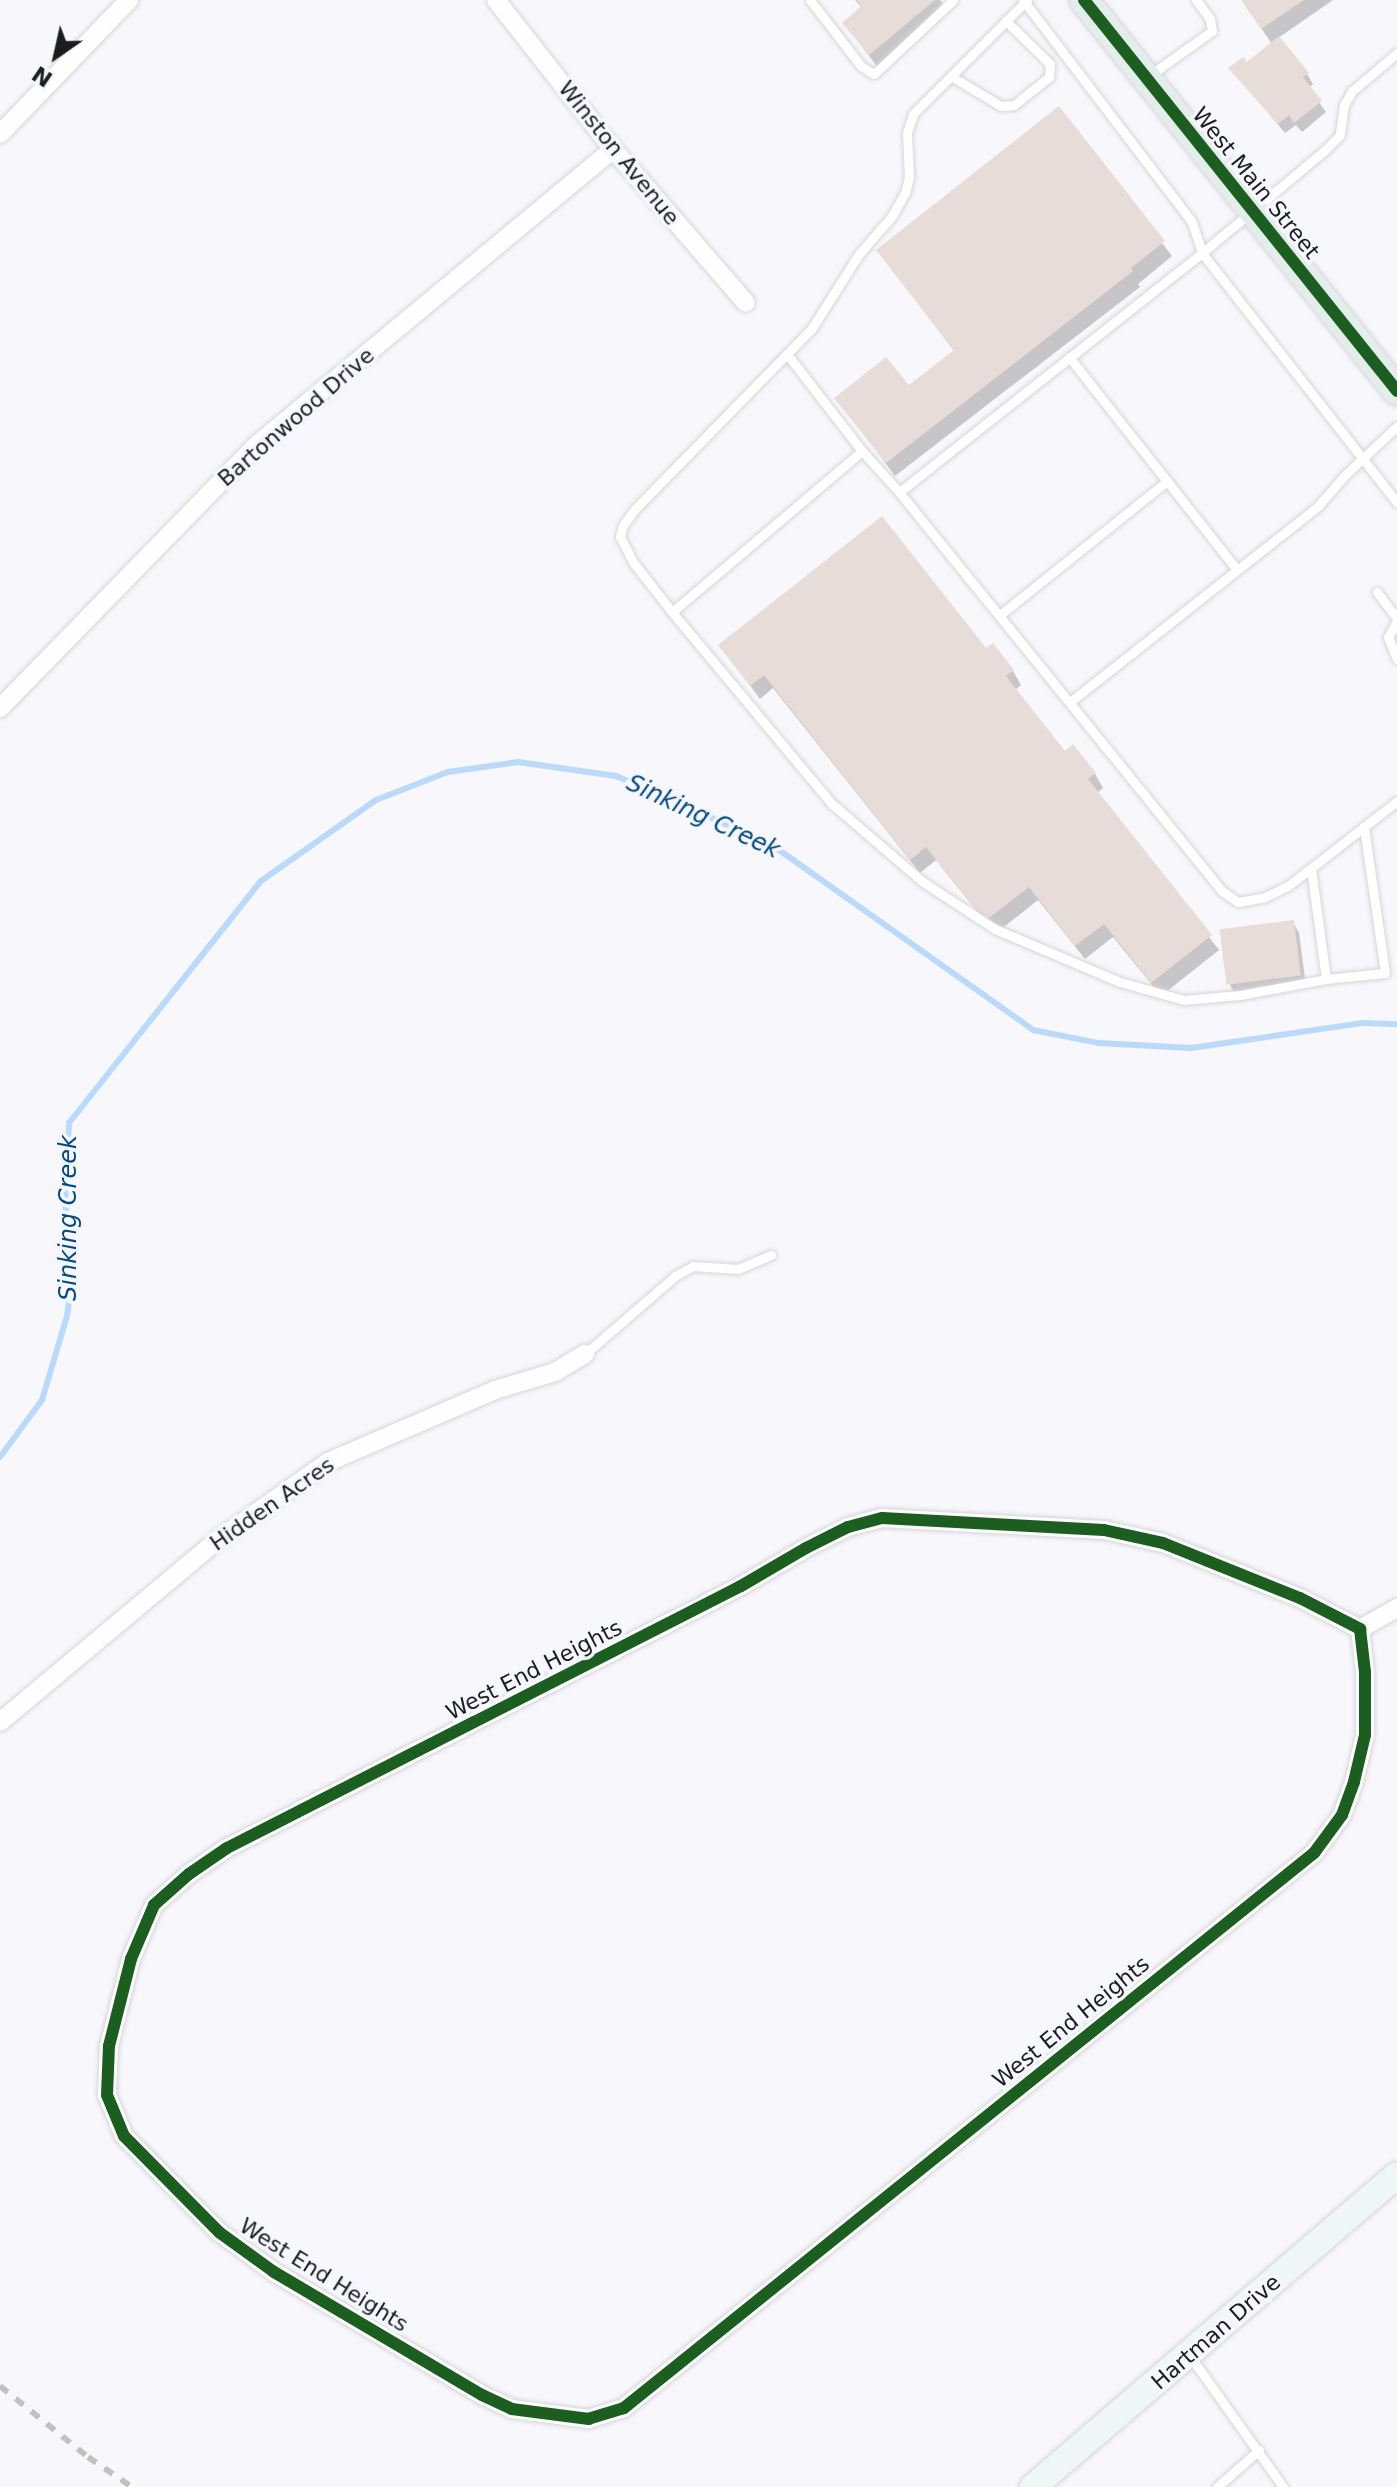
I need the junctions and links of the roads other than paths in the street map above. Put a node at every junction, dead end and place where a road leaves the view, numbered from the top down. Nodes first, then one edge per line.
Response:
1 (129, 0) edge
2 (496, 0) edge
3 (810, 0) edge
4 (953, 0) edge
5 (1084, 0) edge
6 (1196, 0) edge
7 (1025, 1) edge
8 (1006, 21) junction
9 (1397, 53) edge
10 (951, 76) junction
11 (1146, 78) junction
12 (0, 134) edge
13 (613, 149) junction
14 (1252, 209) junction
15 (1202, 253) junction
16 (746, 303) dead end
17 (787, 354) junction
18 (1069, 357) junction
19 (1397, 391) edge
20 (1397, 426) edge
21 (862, 451) junction
22 (1362, 458) junction
23 (1167, 481) junction
24 (899, 492) junction
25 (1397, 503) edge
26 (1237, 570) junction
27 (1377, 592) dead end
28 (672, 612) junction
29 (1001, 614) junction
30 (1397, 620) edge
31 (1397, 659) edge
32 (1070, 702) junction
33 (0, 708) edge
34 (1397, 801) edge
35 (1364, 827) junction
36 (1311, 868) junction
37 (1397, 972) edge
38 (1385, 973) junction
39 (1326, 979) junction
40 (771, 1255) dead end
41 (585, 1354) joint
42 (1397, 1608) edge
43 (1360, 1629) junction
44 (0, 1722) edge
45 (1397, 2175) edge
46 (1189, 2355) junction
47 (1259, 2450) junction
48 (1035, 2486) edge
49 (1217, 2487) edge
50 (1283, 2487) edge

1 - 12 street
2 - 13 street, Winston Avenue
3 - 4 lane
5 - 11 main road, West Main Street
6 - 11 lane
7 - 8 lane
7 - 15 lane
8 - 10 lane
8 - 10 lane
9 - 14 lane
10 - 17 lane
11 - 14 main road, West Main Street
13 - 16 street, Winston Avenue
13 - 33 street, Bartonwood Drive
14 - 15 lane
14 - 19 main road, West Main Street
15 - 18 lane
15 - 22 lane
17 - 21 lane
17 - 28 lane
18 - 23 lane
18 - 24 lane
20 - 22 lane
21 - 24 lane
21 - 28 lane
22 - 25 lane
22 - 26 lane
23 - 26 lane
23 - 29 lane
24 - 29 lane
26 - 32 lane
27 - 30 lane
28 - 39 lane
29 - 32 lane
30 - 31 lane
32 - 36 lane
34 - 35 lane
35 - 36 lane
35 - 38 lane
36 - 39 lane
37 - 38 lane
38 - 39 lane
40 - 41 lane
41 - 44 street, Hidden Acres
42 - 43 street
43 - 43 street, West End Heights
45 - 46 main road, Hartman Drive
46 - 47 lane
46 - 48 main road, Hartman Drive
47 - 49 lane
47 - 50 lane

